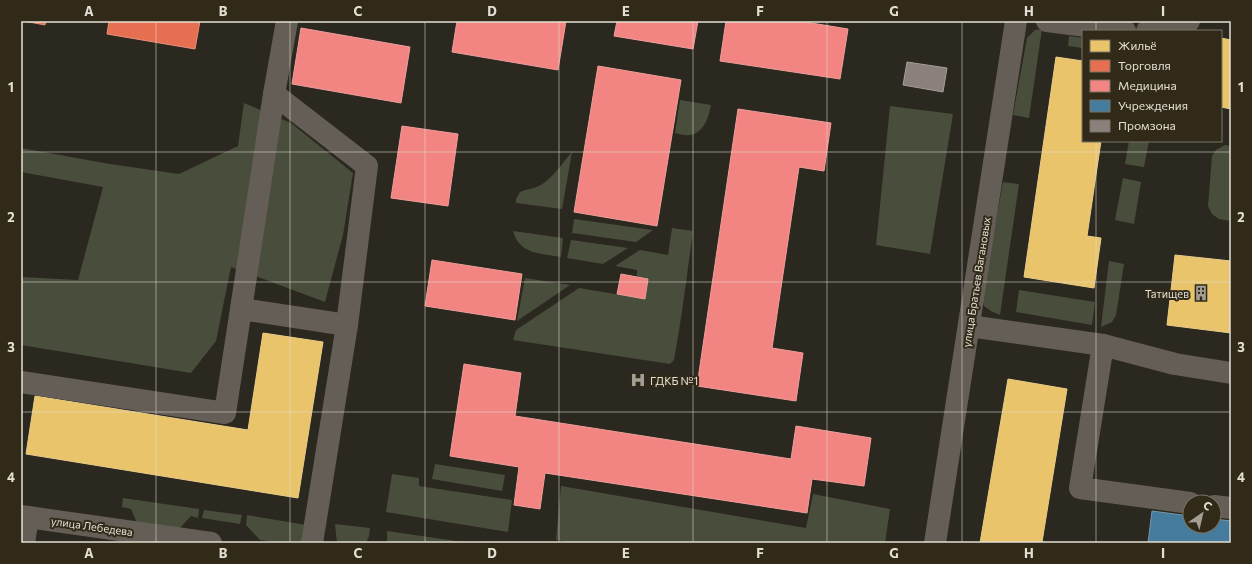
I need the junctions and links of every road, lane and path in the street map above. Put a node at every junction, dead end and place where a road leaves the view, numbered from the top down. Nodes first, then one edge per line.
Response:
1 (287, 21) edge
2 (1016, 21) edge
3 (1047, 21) edge
4 (1189, 21) edge
5 (1117, 30) edge
6 (1151, 30) edge
7 (274, 94) junction
8 (241, 309) junction
9 (347, 325) junction
10 (969, 326) junction
11 (1103, 345) junction
12 (1231, 373) edge
13 (21, 382) edge
14 (1182, 502) edge
15 (24, 516) edge
16 (115, 536) edge
17 (24, 543) edge
18 (211, 543) edge
19 (312, 543) edge
20 (935, 543) edge

1 - 7 street
2 - 10 street, улица Братьев Вагановых
3 - 5 street
4 - 6 street
7 - 8 street
7 - 9 street
8 - 9 street
8 - 13 street
9 - 19 street
10 - 11 street
10 - 20 street, улица Братьев Вагановых
11 - 12 street
11 - 14 street
15 - 16 street, улица Лебедева
15 - 17 street
16 - 18 street, улица Лебедева

